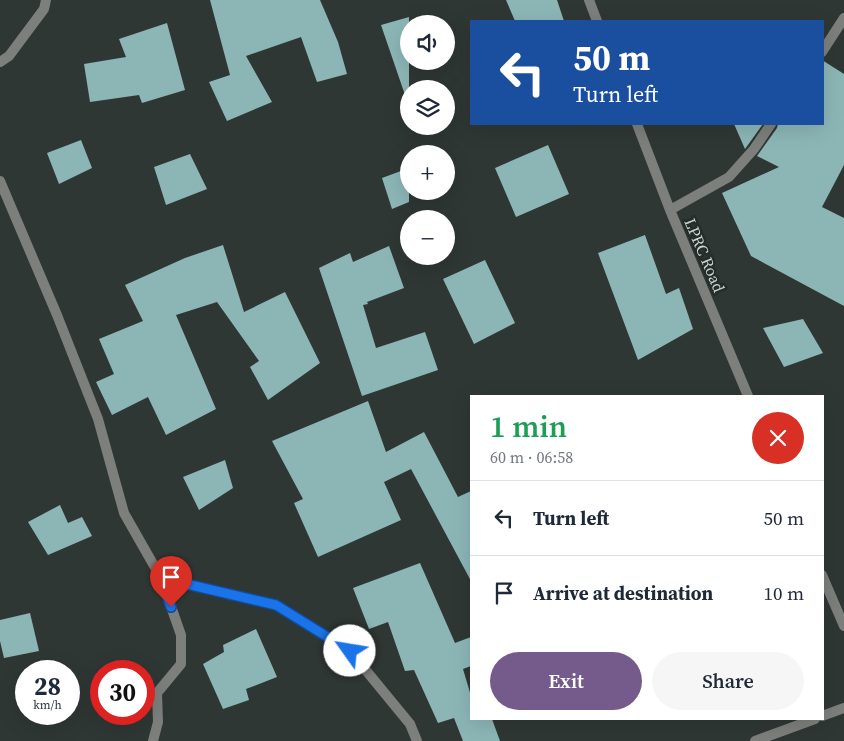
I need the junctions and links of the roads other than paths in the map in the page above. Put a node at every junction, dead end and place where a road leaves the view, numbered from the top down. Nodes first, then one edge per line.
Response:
1 (46, 0) edge
2 (589, 0) edge
3 (844, 18) edge
4 (597, 20) edge
5 (824, 49) edge
6 (0, 62) edge
7 (637, 125) edge
8 (770, 125) edge
9 (0, 181) edge
10 (670, 210) junction
11 (748, 395) edge
12 (161, 578) junction
13 (824, 580) edge
14 (844, 626) edge
15 (844, 708) edge
16 (824, 715) edge
17 (812, 720) edge
18 (153, 741) edge
19 (418, 741) edge
20 (755, 741) edge

1 - 6 street
2 - 4 street
3 - 5 street
7 - 10 street, LPRC Road
8 - 10 street
9 - 12 street
10 - 11 street, LPRC Road
12 - 18 street
12 - 19 street
13 - 14 street
15 - 16 street
17 - 20 street

